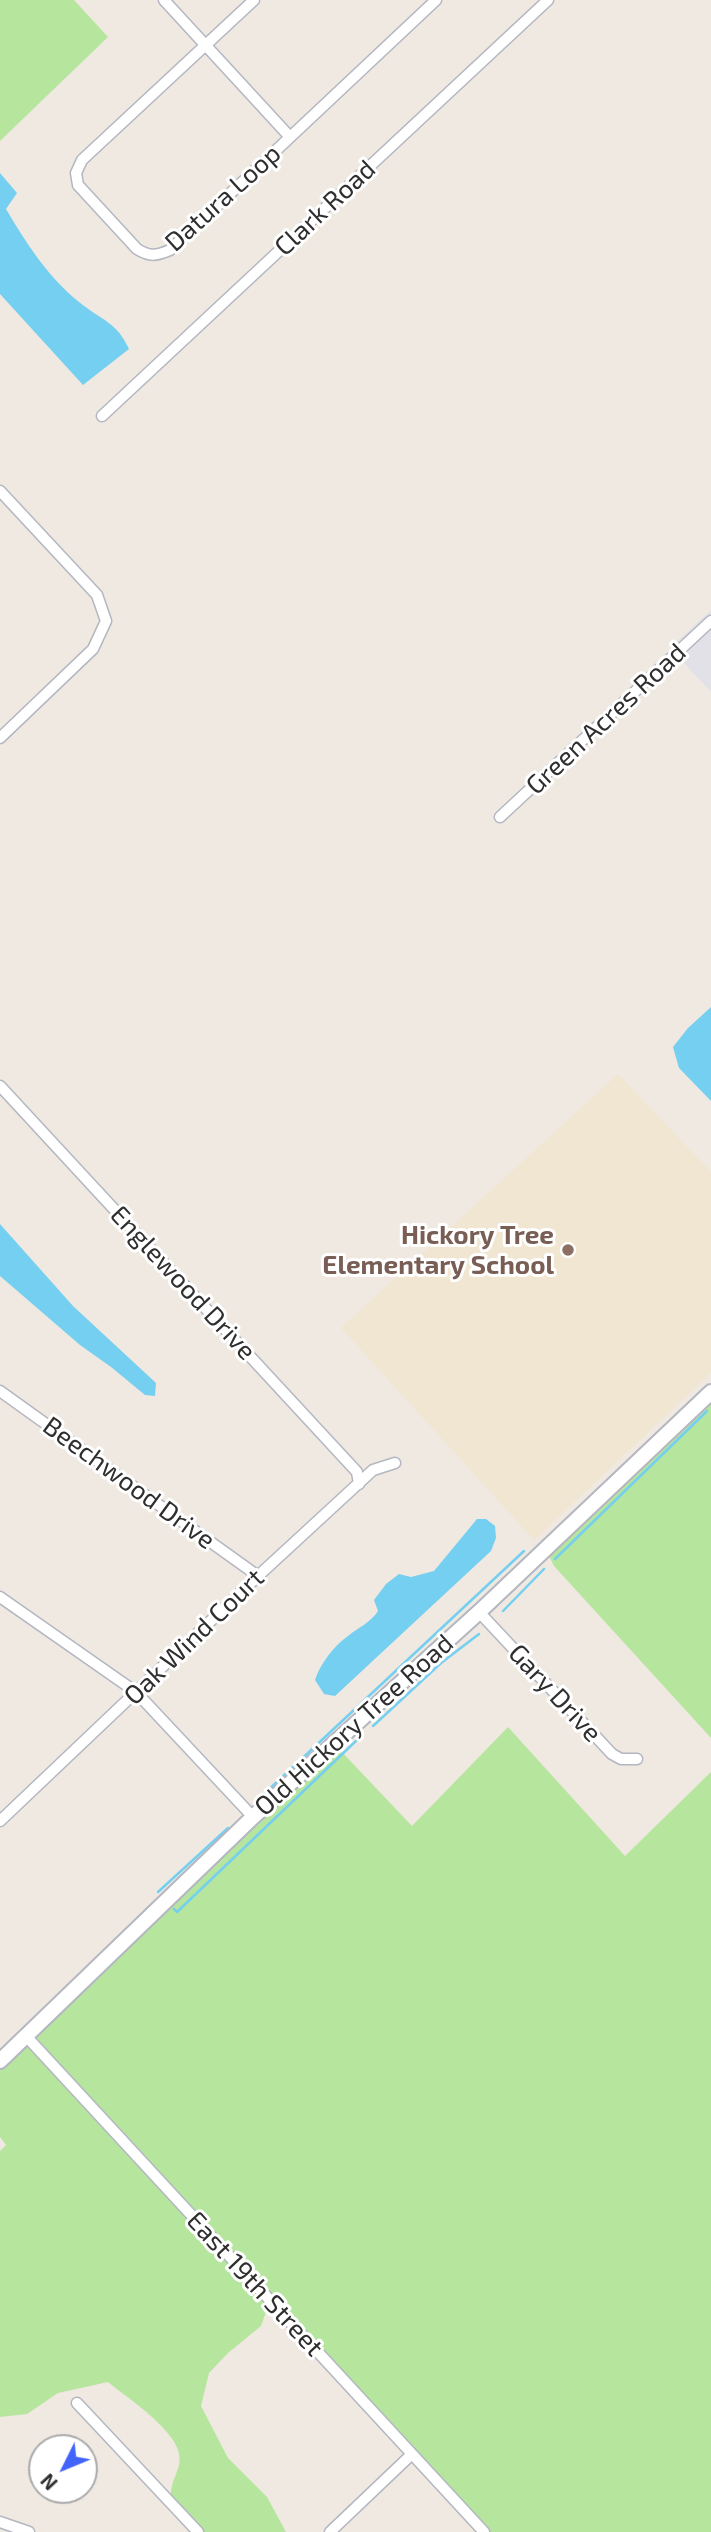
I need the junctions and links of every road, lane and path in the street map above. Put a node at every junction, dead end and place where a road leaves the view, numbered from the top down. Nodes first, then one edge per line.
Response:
1 (164, 0) edge
2 (254, 0) edge
3 (436, 0) edge
4 (548, 0) edge
5 (205, 45) junction
6 (290, 137) junction
7 (102, 415) dead end
8 (0, 491) edge
9 (711, 621) edge
10 (0, 738) edge
11 (500, 817) dead end
12 (0, 1086) edge
13 (0, 1391) edge
14 (711, 1392) edge
15 (395, 1463) dead end
16 (359, 1484) junction
17 (258, 1576) junction
18 (0, 1597) edge
19 (480, 1612) junction
20 (136, 1692) junction
21 (637, 1759) dead end
22 (253, 1817) junction
23 (0, 1821) edge
24 (26, 2036) junction
25 (0, 2061) edge
26 (77, 2403) dead end
27 (412, 2454) junction
28 (0, 2522) edge
29 (29, 2532) edge
30 (198, 2532) edge
31 (330, 2532) edge
32 (484, 2532) edge

1 - 5 street
2 - 5 street, Datura Loop
3 - 6 street, Datura Loop
4 - 7 street, Clark Road
5 - 6 street
5 - 6 street, Datura Loop
8 - 10 street
9 - 11 street, Green Acres Road
12 - 16 street, Englewood Drive
13 - 17 street, Beechwood Drive
14 - 19 street, Old Hickory Tree Road
15 - 16 street, Oak Wind Court
16 - 17 street, Oak Wind Court
17 - 20 street, Oak Wind Court
18 - 20 street
19 - 21 street, Gary Drive
19 - 22 street, Old Hickory Tree Road
20 - 22 street
20 - 23 street, Oak Wind Court
22 - 24 street, Old Hickory Tree Road
24 - 25 street, Old Hickory Tree Road
24 - 27 street, East 19th Street
26 - 30 street
27 - 31 street
27 - 32 street, East 19th Street
28 - 29 street

